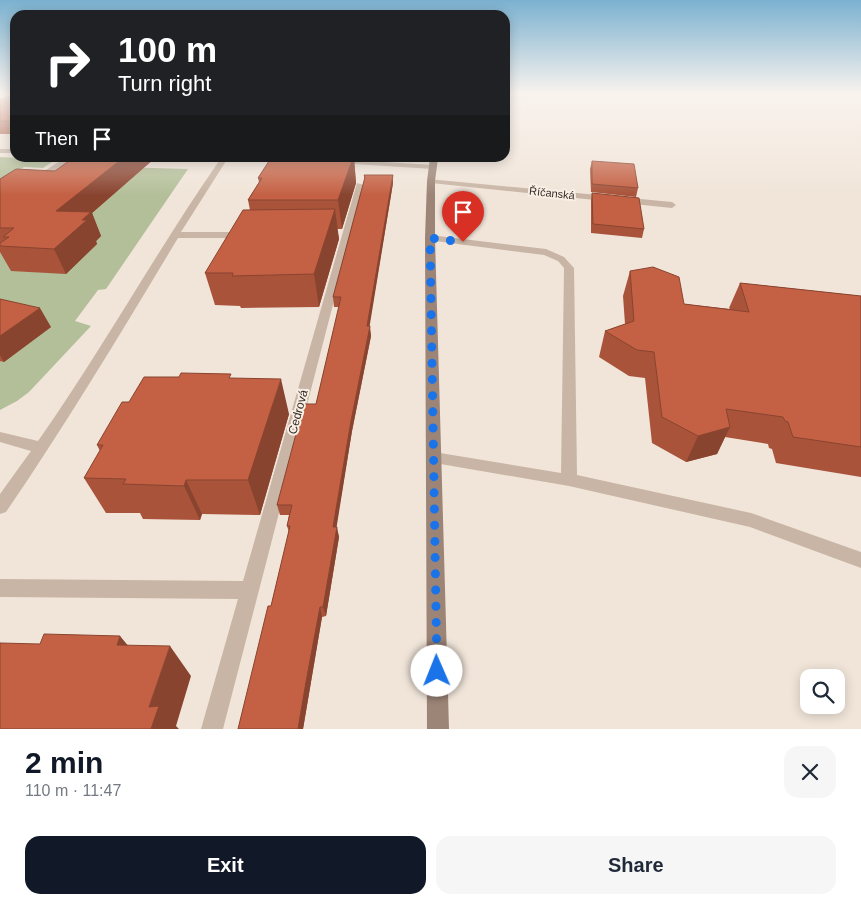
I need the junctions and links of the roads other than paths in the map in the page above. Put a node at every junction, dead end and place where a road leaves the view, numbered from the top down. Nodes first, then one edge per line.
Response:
1 (63, 162) edge
2 (221, 162) edge
3 (399, 162) edge
4 (433, 168) edge
5 (31, 183) edge
6 (360, 185) dead end
7 (672, 205) dead end
8 (258, 234) edge
9 (174, 235) junction
10 (430, 238) junction
11 (0, 438) edge
12 (42, 448) junction
13 (434, 458) junction
14 (569, 480) junction
15 (0, 507) edge
16 (861, 560) edge
17 (0, 588) edge
18 (250, 590) junction
19 (212, 729) edge
20 (438, 729) edge

1 - 5 street
2 - 9 street
3 - 4 street, Říčanská
4 - 7 street, Říčanská
4 - 10 main road
6 - 18 street, Cedrová
8 - 9 street
9 - 12 street
10 - 13 main road
10 - 14 street
11 - 12 street
12 - 15 street
13 - 14 street
13 - 20 main road
14 - 16 street
17 - 18 street
18 - 19 street, Cedrová

